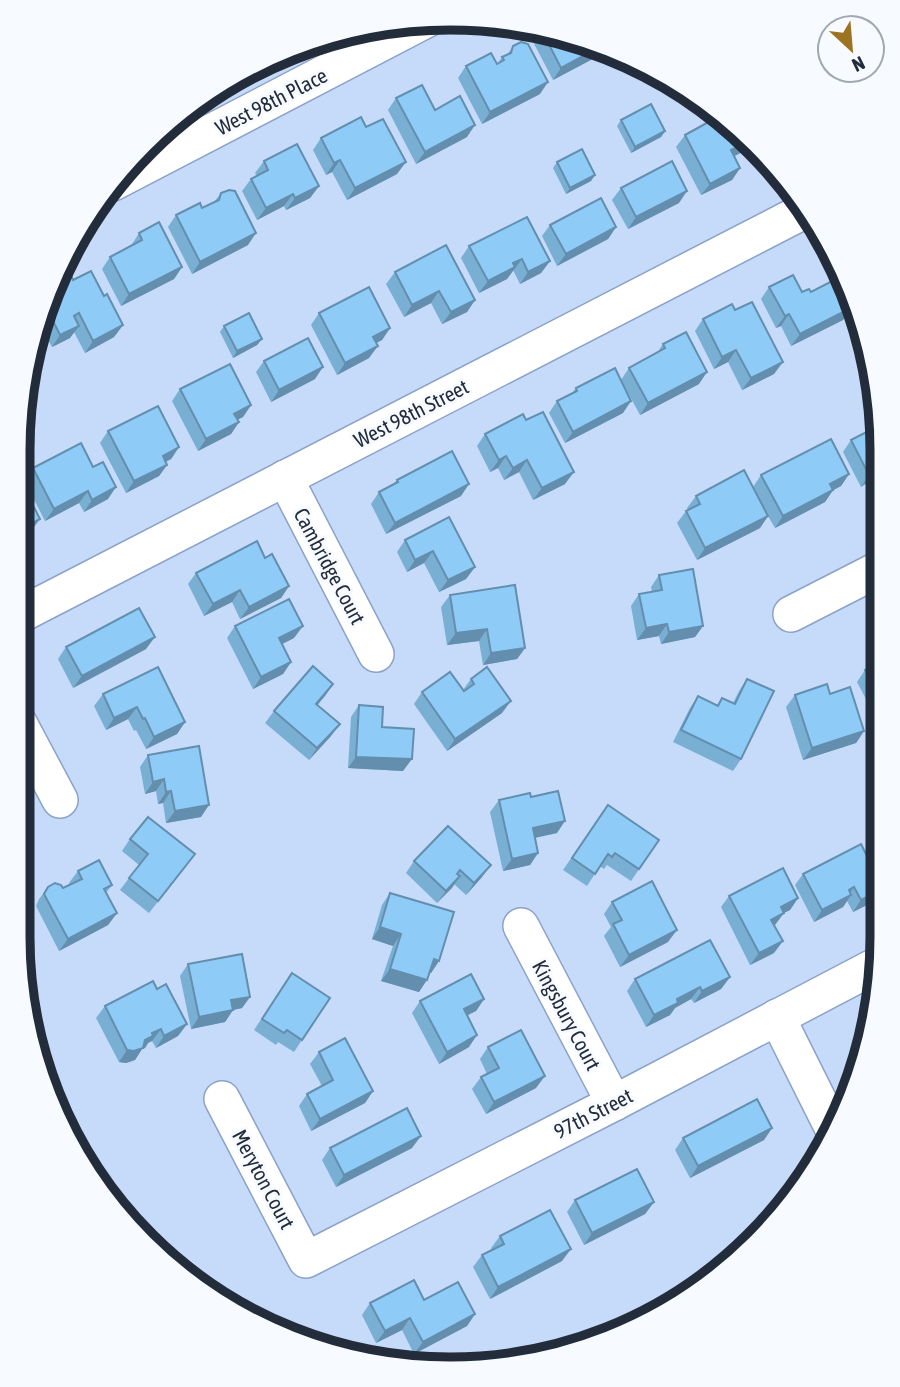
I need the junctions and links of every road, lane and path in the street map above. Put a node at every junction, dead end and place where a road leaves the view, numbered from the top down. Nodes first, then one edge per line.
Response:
1 (402, 32) edge
2 (136, 171) edge
3 (797, 214) edge
4 (285, 478) junction
5 (870, 574) edge
6 (30, 610) edge
7 (791, 614) dead end
8 (376, 654) dead end
9 (30, 744) edge
10 (60, 800) dead end
11 (521, 926) dead end
12 (869, 969) edge
13 (777, 1017) junction
14 (222, 1099) dead end
15 (614, 1103) junction
16 (828, 1120) edge
17 (306, 1260) joint

1 - 2 street, West 98th Place
3 - 4 street, West 98th Street
4 - 6 street, West 98th Street
4 - 8 street, Cambridge Court
5 - 7 street
9 - 10 street
11 - 15 street, Kingsbury Court
12 - 13 street, 97th Street
13 - 15 street, 97th Street
13 - 16 street
14 - 17 street, Meryton Court
15 - 17 street, 97th Street

